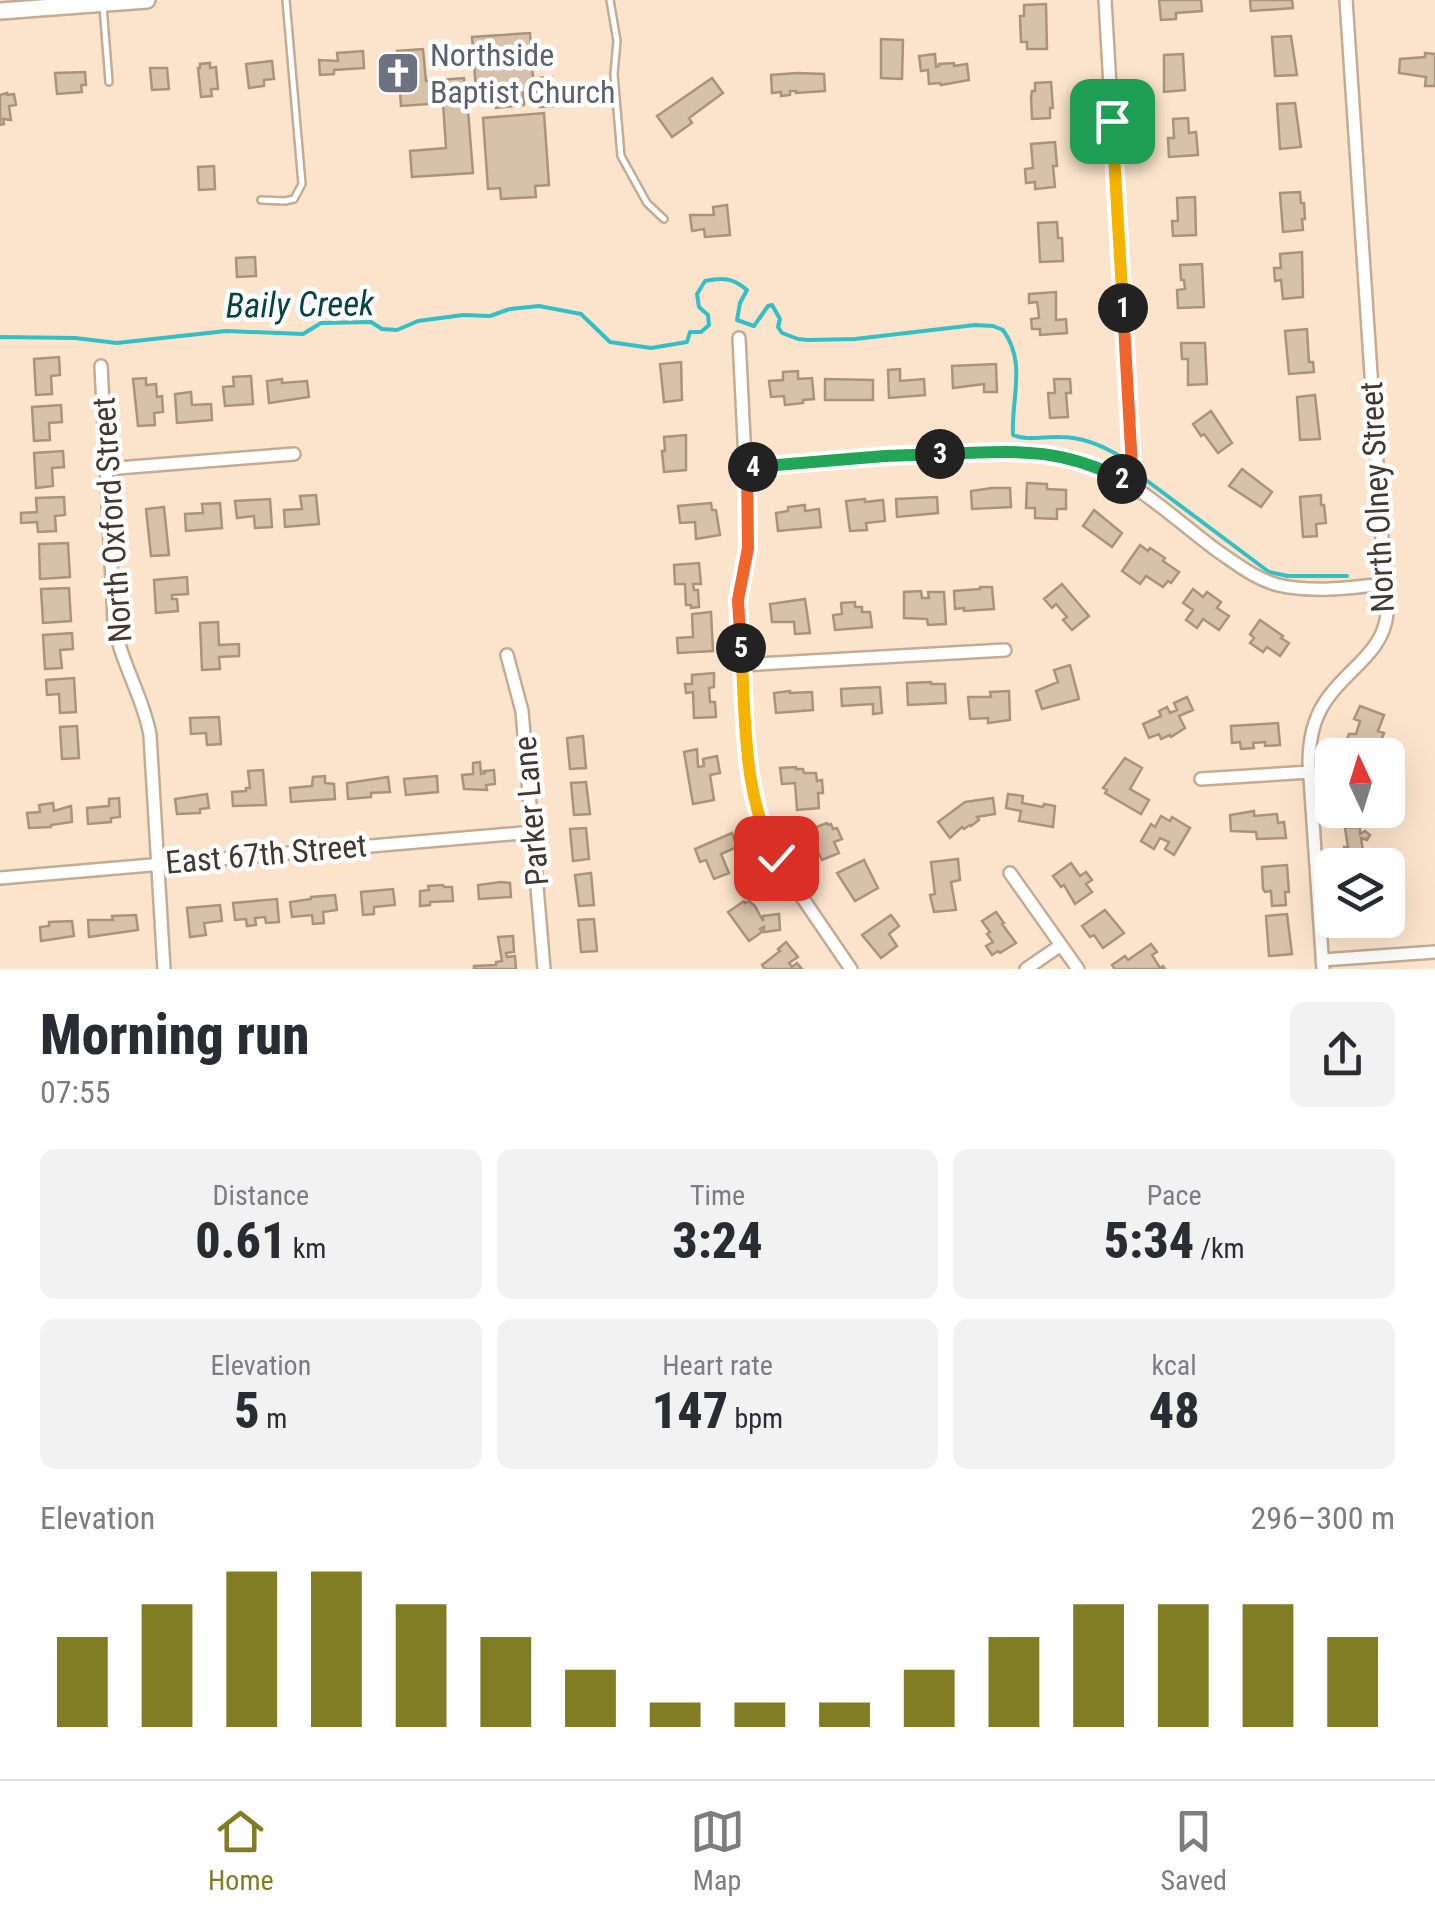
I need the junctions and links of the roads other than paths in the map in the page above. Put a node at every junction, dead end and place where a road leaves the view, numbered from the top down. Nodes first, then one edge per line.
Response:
1 (147, 0) edge
2 (286, 0) edge
3 (610, 0) edge
4 (1105, 0) edge
5 (1346, 0) edge
6 (69, 3) edge
7 (103, 3) junction
8 (0, 11) edge
9 (110, 82) dead end
10 (262, 200) dead end
11 (664, 218) dead end
12 (740, 338) dead end
13 (102, 366) dead end
14 (294, 454) dead end
15 (747, 468) junction
16 (106, 470) junction
17 (1133, 484) junction
18 (1384, 584) junction
19 (1004, 650) dead end
20 (507, 655) dead end
21 (742, 665) junction
22 (1310, 772) junction
23 (1200, 778) dead end
24 (533, 832) junction
25 (157, 864) junction
26 (1010, 873) dead end
27 (0, 878) edge
28 (1061, 945) junction
29 (1435, 952) edge
30 (1323, 965) edge
31 (164, 969) edge
32 (544, 969) edge
33 (851, 969) edge
34 (1026, 969) edge
35 (1078, 969) edge

1 - 7 main road
2 - 10 lane
3 - 11 lane
4 - 17 street
5 - 18 street, North Olney Street
6 - 7 main road
6 - 8 main road
7 - 9 lane
12 - 15 street
13 - 16 street, North Oxford Street
14 - 16 street
15 - 17 street
15 - 21 street
16 - 25 street, North Oxford Street
17 - 18 street
18 - 22 street, North Olney Street
19 - 21 street
20 - 24 street, Parker Lane
21 - 33 street
22 - 23 street
22 - 30 street, North Olney Street
24 - 25 street, East 67th Street
24 - 32 street, Parker Lane
25 - 27 street, East 67th Street
25 - 31 street, North Oxford Street
26 - 28 street
28 - 34 street
28 - 35 street
29 - 30 street

